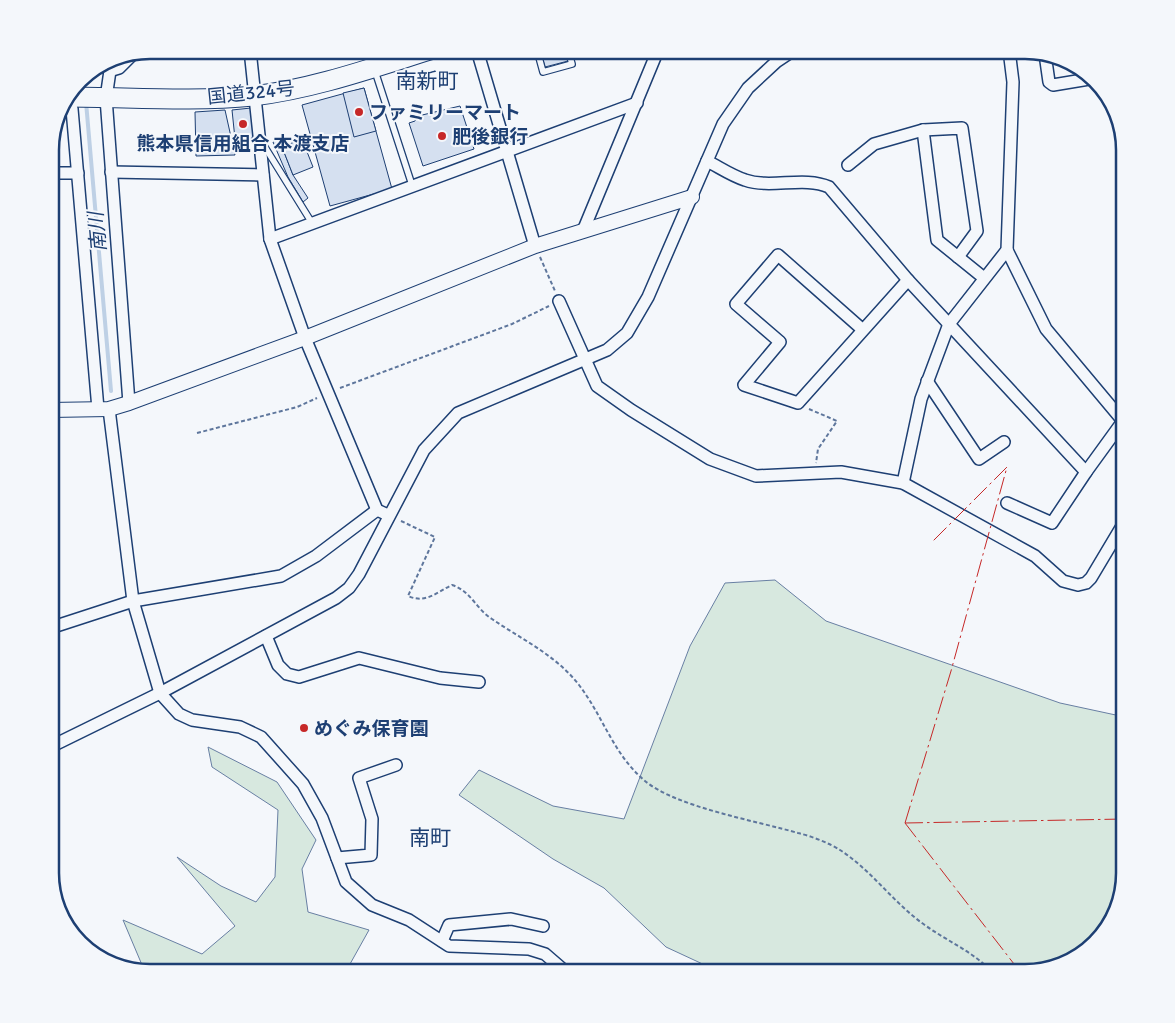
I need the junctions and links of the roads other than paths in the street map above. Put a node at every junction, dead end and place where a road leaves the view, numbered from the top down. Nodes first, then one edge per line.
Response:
1 (251, 59) edge
2 (400, 59) edge
3 (480, 59) edge
4 (539, 59) edge
5 (571, 59) edge
6 (654, 59) edge
7 (780, 59) edge
8 (1010, 59) edge
9 (1046, 61) edge
10 (124, 62) edge
11 (374, 67) junction
12 (110, 68) edge
13 (109, 71) junction
14 (1084, 80) edge
15 (255, 96) junction
16 (75, 97) edge
17 (103, 98) junction
18 (637, 103) junction
19 (71, 104) edge
20 (923, 130) junction
21 (259, 138) junction
22 (506, 150) junction
23 (707, 161) junction
24 (848, 165) dead end
25 (111, 172) junction
26 (59, 173) edge
27 (78, 174) junction
28 (263, 175) junction
29 (412, 186) junction
30 (692, 197) junction
31 (312, 223) junction
32 (583, 232) junction
33 (270, 239) junction
34 (535, 246) junction
35 (1007, 250) junction
36 (958, 257) junction
37 (984, 278) junction
38 (908, 280) junction
39 (559, 301) road end
40 (948, 324) junction
41 (863, 330) junction
42 (305, 338) junction
43 (585, 359) junction
44 (927, 381) junction
45 (128, 403) junction
46 (104, 409) junction
47 (59, 410) edge
48 (1116, 413) edge
49 (1116, 431) edge
50 (1004, 442) dead end
51 (1086, 472) junction
52 (903, 483) junction
53 (1007, 503) dead end
54 (383, 512) junction
55 (1116, 537) edge
56 (133, 601) junction
57 (59, 625) edge
58 (266, 636) junction
59 (479, 682) dead end
60 (160, 694) junction
61 (59, 743) edge
62 (396, 765) dead end
63 (337, 858) junction
64 (542, 926) dead end
65 (442, 941) junction
66 (557, 964) edge

1 - 15 street
2 - 11 highway, 国道324号
3 - 22 street
4 - 5 lane
6 - 18 street
7 - 23 street
8 - 35 street
9 - 14 street
10 - 13 street
11 - 15 highway, 国道324号
11 - 29 lane
12 - 13 street
13 - 17 street
15 - 17 highway, 国道324号
15 - 21 street
16 - 17 highway, 国道324号
17 - 25 street
18 - 22 street
18 - 32 street
19 - 27 street
20 - 24 street
20 - 36 street
20 - 36 street
21 - 28 street
21 - 31 lane
22 - 29 street
22 - 34 street
23 - 30 street
23 - 38 street
25 - 28 street
25 - 45 street
26 - 27 street
27 - 46 street
28 - 33 street
29 - 31 street
30 - 32 street
30 - 43 street
31 - 33 street
32 - 34 street
33 - 42 street
34 - 42 street
35 - 37 street
35 - 48 street
36 - 37 street
37 - 40 street
38 - 40 street
38 - 41 street
39 - 43 street
40 - 44 street
40 - 51 street
41 - 41 street
42 - 45 street
42 - 54 street
43 - 52 street
43 - 54 street
44 - 50 street
44 - 52 street
45 - 46 street
46 - 47 street
46 - 56 street
49 - 51 street
51 - 53 street
52 - 55 street
54 - 56 street
54 - 58 street
56 - 57 street
56 - 60 street
58 - 59 street
58 - 60 street
60 - 61 street
60 - 63 street
62 - 63 street
63 - 65 street
64 - 65 street
65 - 66 street

